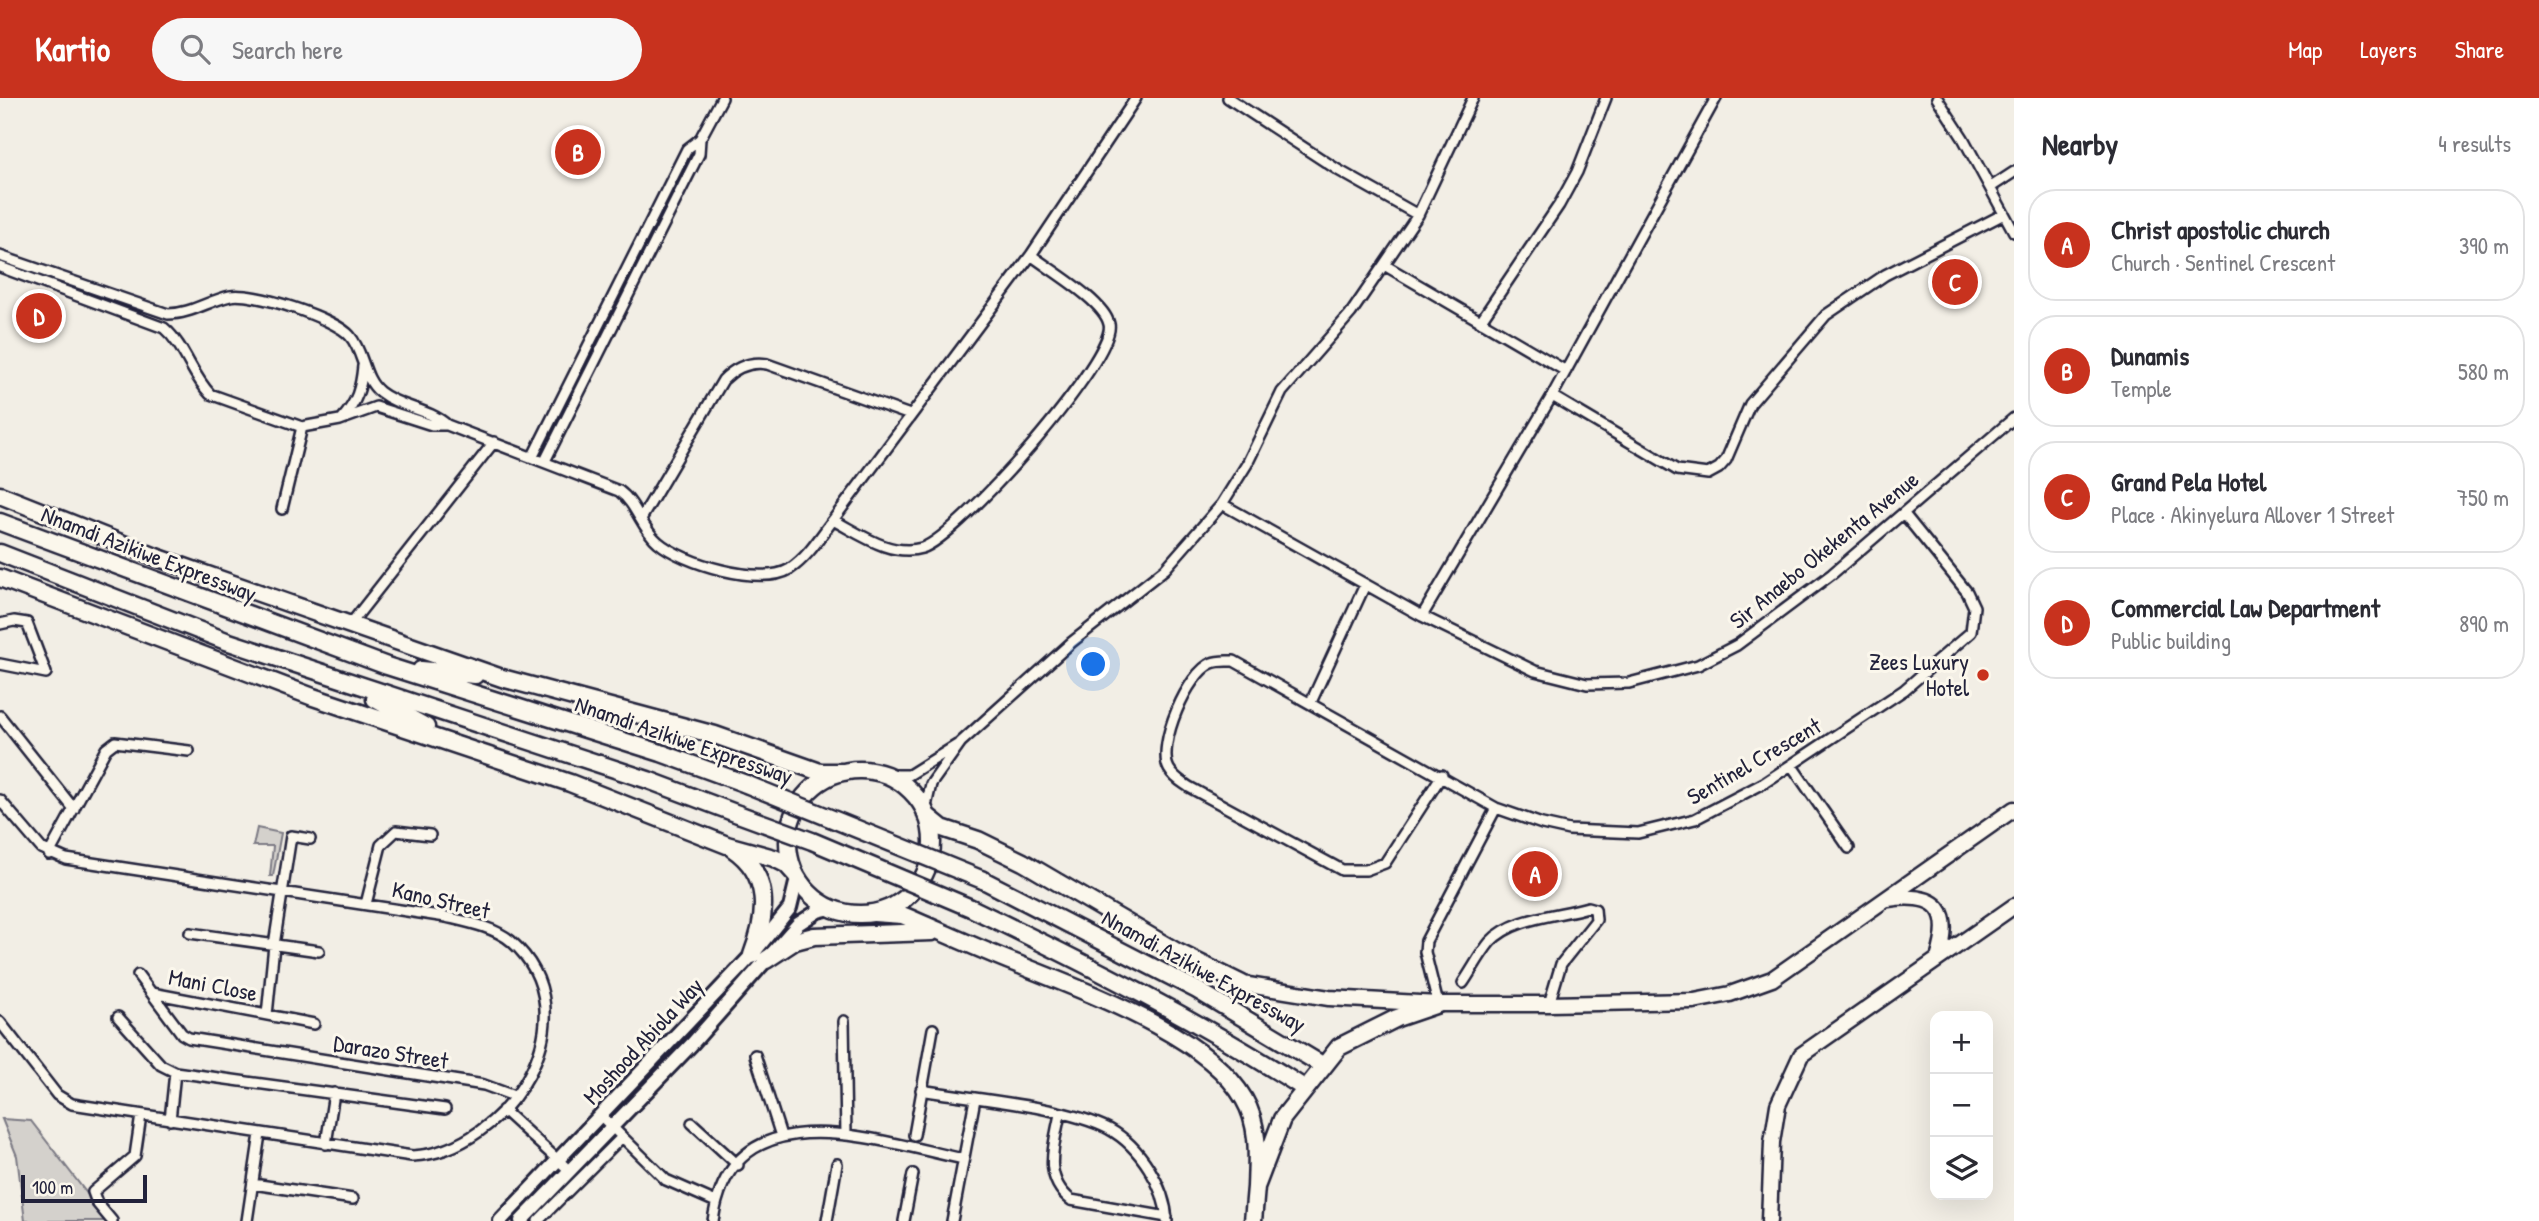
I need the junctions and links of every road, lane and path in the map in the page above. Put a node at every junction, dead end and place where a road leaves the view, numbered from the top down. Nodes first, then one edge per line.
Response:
1 (722, 98) edge
2 (1136, 98) edge
3 (1228, 98) edge
4 (1473, 98) edge
5 (1606, 98) edge
6 (1716, 98) edge
7 (1937, 98) edge
8 (700, 139) junction
9 (2014, 172) edge
10 (1991, 187) junction
11 (655, 213) junction
12 (2004, 214) junction
13 (1418, 215) junction
14 (666, 219) junction
15 (2014, 232) edge
16 (1031, 255) junction
17 (0, 256) edge
18 (1386, 266) junction
19 (0, 267) edge
20 (1480, 321) junction
21 (363, 364) junction
22 (1566, 371) junction
23 (1552, 396) junction
24 (911, 415) junction
25 (2014, 418) edge
26 (340, 420) junction
27 (447, 425) junction
28 (302, 427) junction
29 (494, 442) junction
30 (533, 456) junction
31 (545, 461) junction
32 (0, 495) edge
33 (1222, 504) junction
34 (282, 509) dead end
35 (1904, 514) junction
36 (641, 519) junction
37 (833, 520) junction
38 (66, 521) junction
39 (0, 522) edge
40 (0, 553) edge
41 (132, 573) junction
42 (0, 578) edge
43 (1365, 585) junction
44 (82, 610) junction
45 (1422, 616) junction
46 (0, 624) edge
47 (349, 626) junction
48 (226, 640) junction
49 (0, 664) edge
50 (387, 666) junction
51 (502, 678) junction
52 (343, 680) junction
53 (1311, 702) junction
54 (0, 716) edge
55 (961, 742) junction
56 (459, 745) junction
57 (189, 751) dead end
58 (1792, 766) junction
59 (844, 772) junction
60 (885, 775) junction
61 (1442, 775) junction
62 (0, 800) edge
63 (1496, 807) junction
64 (74, 809) junction
65 (2014, 809) edge
66 (926, 813) junction
67 (430, 835) dead end
68 (310, 839) dead end
69 (727, 845) junction
70 (1849, 848) dead end
71 (49, 853) junction
72 (796, 876) junction
73 (282, 891) junction
74 (1885, 900) junction
75 (366, 904) junction
76 (2014, 906) edge
77 (831, 908) junction
78 (874, 913) junction
79 (190, 933) dead end
80 (947, 934) junction
81 (274, 945) junction
82 (319, 951) dead end
83 (759, 957) junction
84 (1938, 960) junction
85 (138, 975) dead end
86 (1463, 983) dead end
87 (1242, 984) joint
88 (152, 993) junction
89 (1438, 1004) junction
90 (1549, 1004) junction
91 (267, 1015) junction
92 (118, 1017) dead end
93 (844, 1021) dead end
94 (0, 1022) edge
95 (314, 1024) dead end
96 (933, 1029) dead end
97 (1174, 1037) junction
98 (755, 1055) dead end
99 (1324, 1066) junction
100 (1271, 1067) junction
101 (174, 1072) junction
102 (1304, 1088) junction
103 (921, 1090) junction
104 (334, 1093) junction
105 (514, 1096) junction
106 (975, 1099) junction
107 (445, 1109) dead end
108 (503, 1110) junction
109 (1060, 1114) junction
110 (141, 1115) junction
111 (602, 1116) junction
112 (170, 1120) junction
113 (692, 1124) dead end
114 (617, 1132) junction
115 (260, 1134) junction
116 (846, 1135) junction
117 (914, 1135) dead end
118 (781, 1136) junction
119 (326, 1144) junction
120 (963, 1159) junction
121 (559, 1161) junction
122 (837, 1164) dead end
123 (738, 1165) junction
124 (570, 1171) junction
125 (913, 1174) dead end
126 (253, 1185) junction
127 (1256, 1187) junction
128 (354, 1199) dead end
129 (716, 1202) junction
130 (1167, 1219) edge
131 (112, 1221) edge
132 (247, 1221) edge
133 (500, 1221) edge
134 (521, 1221) edge
135 (538, 1221) edge
136 (713, 1221) edge
137 (827, 1221) edge
138 (904, 1221) edge
139 (952, 1221) edge
140 (1253, 1221) edge
141 (1769, 1221) edge

1 - 8 street
2 - 16 street
3 - 13 street
4 - 13 street
5 - 20 street
6 - 22 street
7 - 10 street
8 - 11 street
8 - 14 street
9 - 10 street
10 - 12 street
11 - 14 street
11 - 30 street
12 - 15 street
12 - 23 street
13 - 18 street
14 - 31 street
16 - 24 street
16 - 37 street
17 - 21 street
18 - 20 street
18 - 33 street
19 - 28 street
20 - 22 street
21 - 26 street
21 - 27 street
22 - 23 street
23 - 45 street
24 - 36 street
24 - 37 street
25 - 35 street, Sir Anaebo Okekenta Avenue
26 - 27 street
26 - 28 street
27 - 29 street
28 - 34 street
29 - 30 street
29 - 47 street
30 - 31 street
31 - 36 street
32 - 38 highway, Nnamdi Azikiwe Expressway
33 - 43 street, Sir Anaebo Okekenta Avenue
33 - 55 street
35 - 45 street, Sir Anaebo Okekenta Avenue
35 - 58 street, Sentinel Crescent
36 - 37 street
38 - 41 highway
38 - 47 highway, Nnamdi Azikiwe Expressway
39 - 41 highway, Nnamdi Azikiwe Expressway
40 - 48 highway
41 - 50 highway, Nnamdi Azikiwe Expressway
42 - 44 highway
43 - 45 street, Sir Anaebo Okekenta Avenue
43 - 53 street
44 - 48 highway
44 - 56 highway
46 - 49 street
47 - 51 highway, Nnamdi Azikiwe Expressway
48 - 52 highway
50 - 51 highway
50 - 99 highway, Nnamdi Azikiwe Expressway, bridge
51 - 59 highway, Nnamdi Azikiwe Expressway
52 - 56 highway
52 - 100 highway, bridge
53 - 61 street, Sentinel Crescent
53 - 61 street, Sentinel Crescent
54 - 64 street
55 - 60 street
55 - 66 street
56 - 69 highway
57 - 64 street
58 - 63 street, Sentinel Crescent
58 - 70 street
59 - 60 highway
59 - 72 highway
60 - 66 highway
61 - 63 street, Sentinel Crescent
62 - 71 street, Kano Street
63 - 89 street
64 - 71 street
65 - 74 main road
66 - 78 highway
66 - 87 highway, Nnamdi Azikiwe Expressway
67 - 75 street
68 - 73 street
69 - 72 highway
69 - 83 highway
71 - 73 street, Kano Street
72 - 77 highway
72 - 83 main road, Moshood Abiola Way
73 - 75 street, Kano Street
73 - 81 street
74 - 84 main road
74 - 90 main road
75 - 105 street, Kano Street
76 - 84 main road
77 - 78 highway
77 - 83 main road, Moshood Abiola Way
78 - 80 highway
79 - 81 street
80 - 83 highway
80 - 97 highway
81 - 82 street
81 - 91 street
83 - 111 main road, Moshood Abiola Way
83 - 114 main road, Moshood Abiola Way
84 - 141 main road
85 - 88 street, Darazo Street
86 - 90 street
87 - 89 main road
88 - 91 street, Mani Close
88 - 105 street, Darazo Street
89 - 90 main road
89 - 99 highway
91 - 95 street, Mani Close
92 - 101 street
93 - 116 street
94 - 110 street, Kano Street
96 - 103 street
97 - 100 highway
97 - 127 highway
98 - 118 street
99 - 102 highway
100 - 102 highway
101 - 104 street
101 - 112 street
102 - 127 highway
103 - 106 street
103 - 117 street
104 - 107 street
104 - 119 street
105 - 108 street, Kano Street
106 - 109 street
106 - 120 street
108 - 119 street, Kano Street
108 - 121 street
109 - 130 street
109 - 130 street
110 - 112 street, Kano Street
110 - 131 street
111 - 114 street
111 - 121 main road, Moshood Abiola Way
112 - 115 street, Kano Street
113 - 123 street
114 - 124 main road, Moshood Abiola Way
114 - 129 street
114 - 135 street
115 - 119 street, Kano Street
115 - 126 street
116 - 118 street
116 - 120 street
118 - 123 street
120 - 139 street
121 - 124 street
121 - 133 main road, Moshood Abiola Way
122 - 137 street
123 - 129 street
124 - 134 main road, Moshood Abiola Way
125 - 138 street
126 - 128 street
126 - 132 street
127 - 140 highway
129 - 136 street

